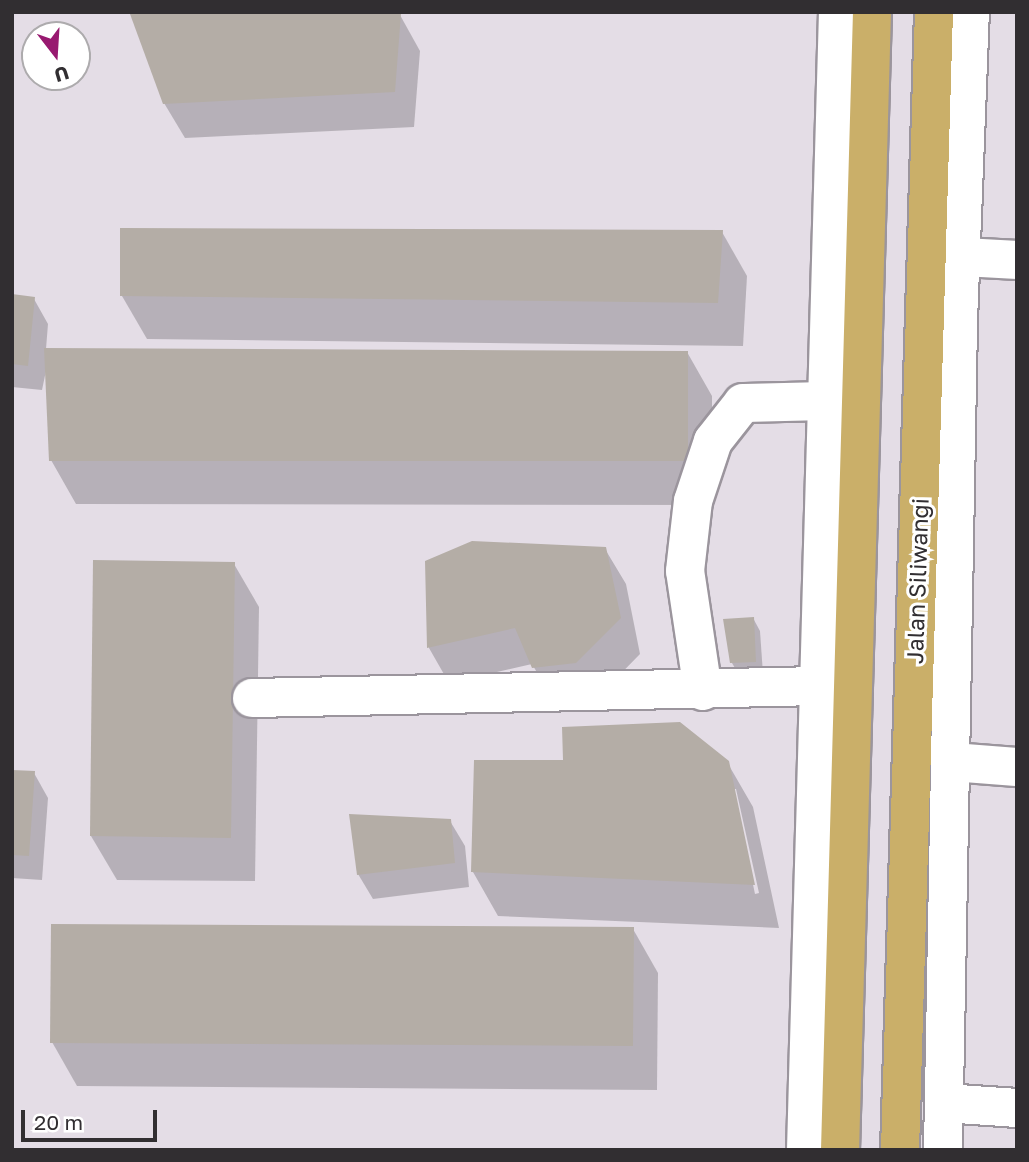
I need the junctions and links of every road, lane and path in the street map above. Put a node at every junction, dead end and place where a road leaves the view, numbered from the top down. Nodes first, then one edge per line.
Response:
1 (838, 12) edge
2 (872, 12) edge
3 (934, 12) edge
4 (970, 12) edge
5 (964, 257) junction
6 (1017, 260) edge
7 (942, 320) junction
8 (827, 401) junction
9 (818, 686) junction
10 (703, 691) junction
11 (252, 698) dead end
12 (952, 762) junction
13 (1017, 767) edge
14 (944, 1103) junction
15 (1017, 1108) edge
16 (806, 1150) edge
17 (840, 1150) edge
18 (900, 1150) edge
19 (943, 1150) edge

1 - 8 street
2 - 17 highway
3 - 7 highway, Jalan Siliwangi
4 - 5 street
5 - 6 street
5 - 7 street
7 - 12 street
7 - 18 highway, Jalan Siliwangi
8 - 9 street
8 - 10 street
9 - 10 street
9 - 16 street
10 - 11 street
12 - 13 street
12 - 14 street
14 - 15 street
14 - 19 street

